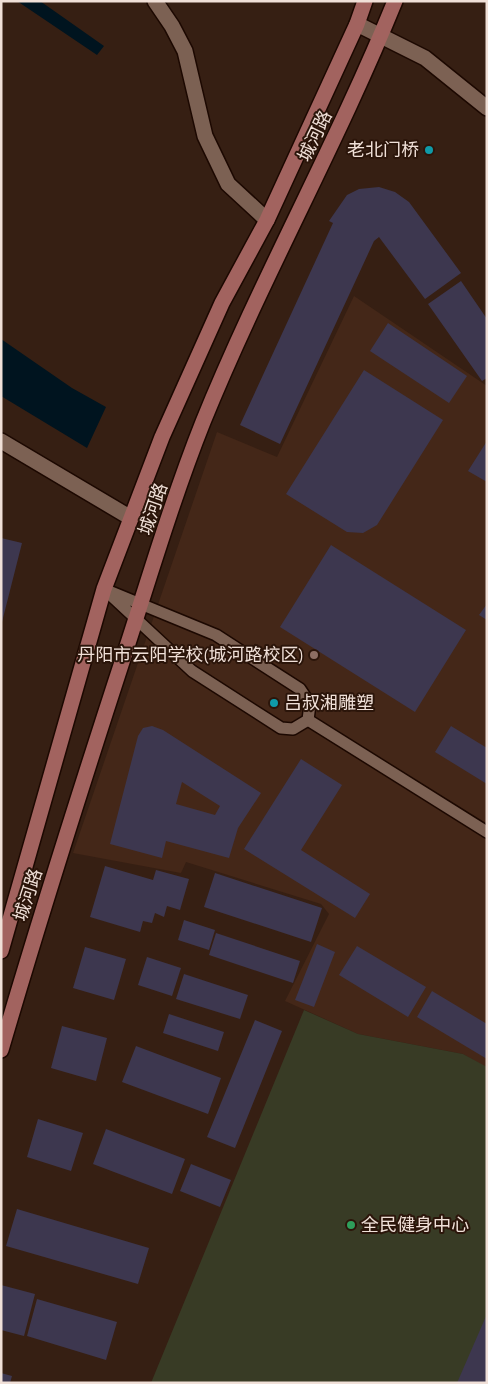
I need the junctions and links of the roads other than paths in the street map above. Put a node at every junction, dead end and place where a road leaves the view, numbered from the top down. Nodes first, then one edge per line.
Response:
1 (155, 1) edge
2 (365, 1) edge
3 (395, 1) edge
4 (357, 24) junction
5 (381, 36) junction
6 (487, 108) edge
7 (267, 220) junction
8 (1, 441) edge
9 (131, 518) junction
10 (104, 589) junction
11 (138, 611) junction
12 (308, 720) junction
13 (487, 832) edge
14 (1, 951) edge
15 (1, 1050) edge

1 - 7 street
2 - 4 main road, 城河路
3 - 5 main road, 城河路
4 - 5 street
4 - 7 main road, 城河路
5 - 6 street
5 - 11 main road, 城河路
7 - 9 main road, 城河路
8 - 9 street
9 - 10 main road, 城河路
10 - 11 lane
10 - 14 main road, 城河路
11 - 12 lane
11 - 12 lane
11 - 15 main road, 城河路
12 - 13 lane

